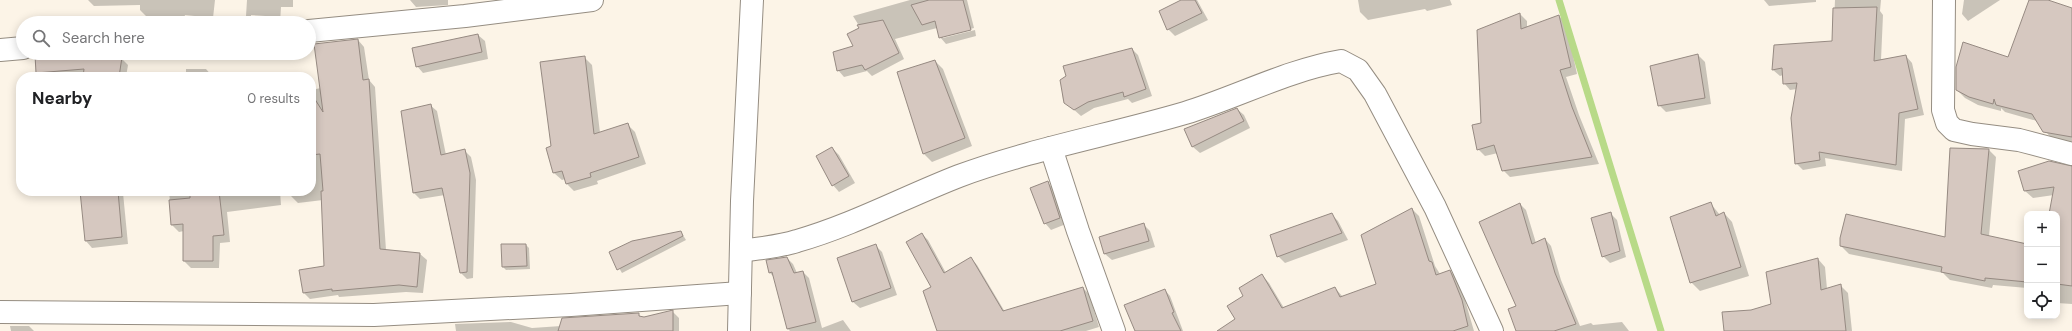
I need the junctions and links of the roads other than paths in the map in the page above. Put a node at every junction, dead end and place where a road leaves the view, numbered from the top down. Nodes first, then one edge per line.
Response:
1 (592, 0) edge
2 (752, 0) edge
3 (1944, 0) edge
4 (316, 30) edge
5 (16, 49) edge
6 (0, 50) edge
7 (1051, 148) junction
8 (2072, 154) edge
9 (741, 251) junction
10 (740, 293) junction
11 (0, 312) edge
12 (739, 331) edge
13 (1114, 331) edge
14 (1492, 331) edge

1 - 4 street
2 - 9 street
3 - 8 street
5 - 6 street
7 - 9 street
7 - 13 street
7 - 14 street
9 - 10 street
10 - 11 street
10 - 12 street

